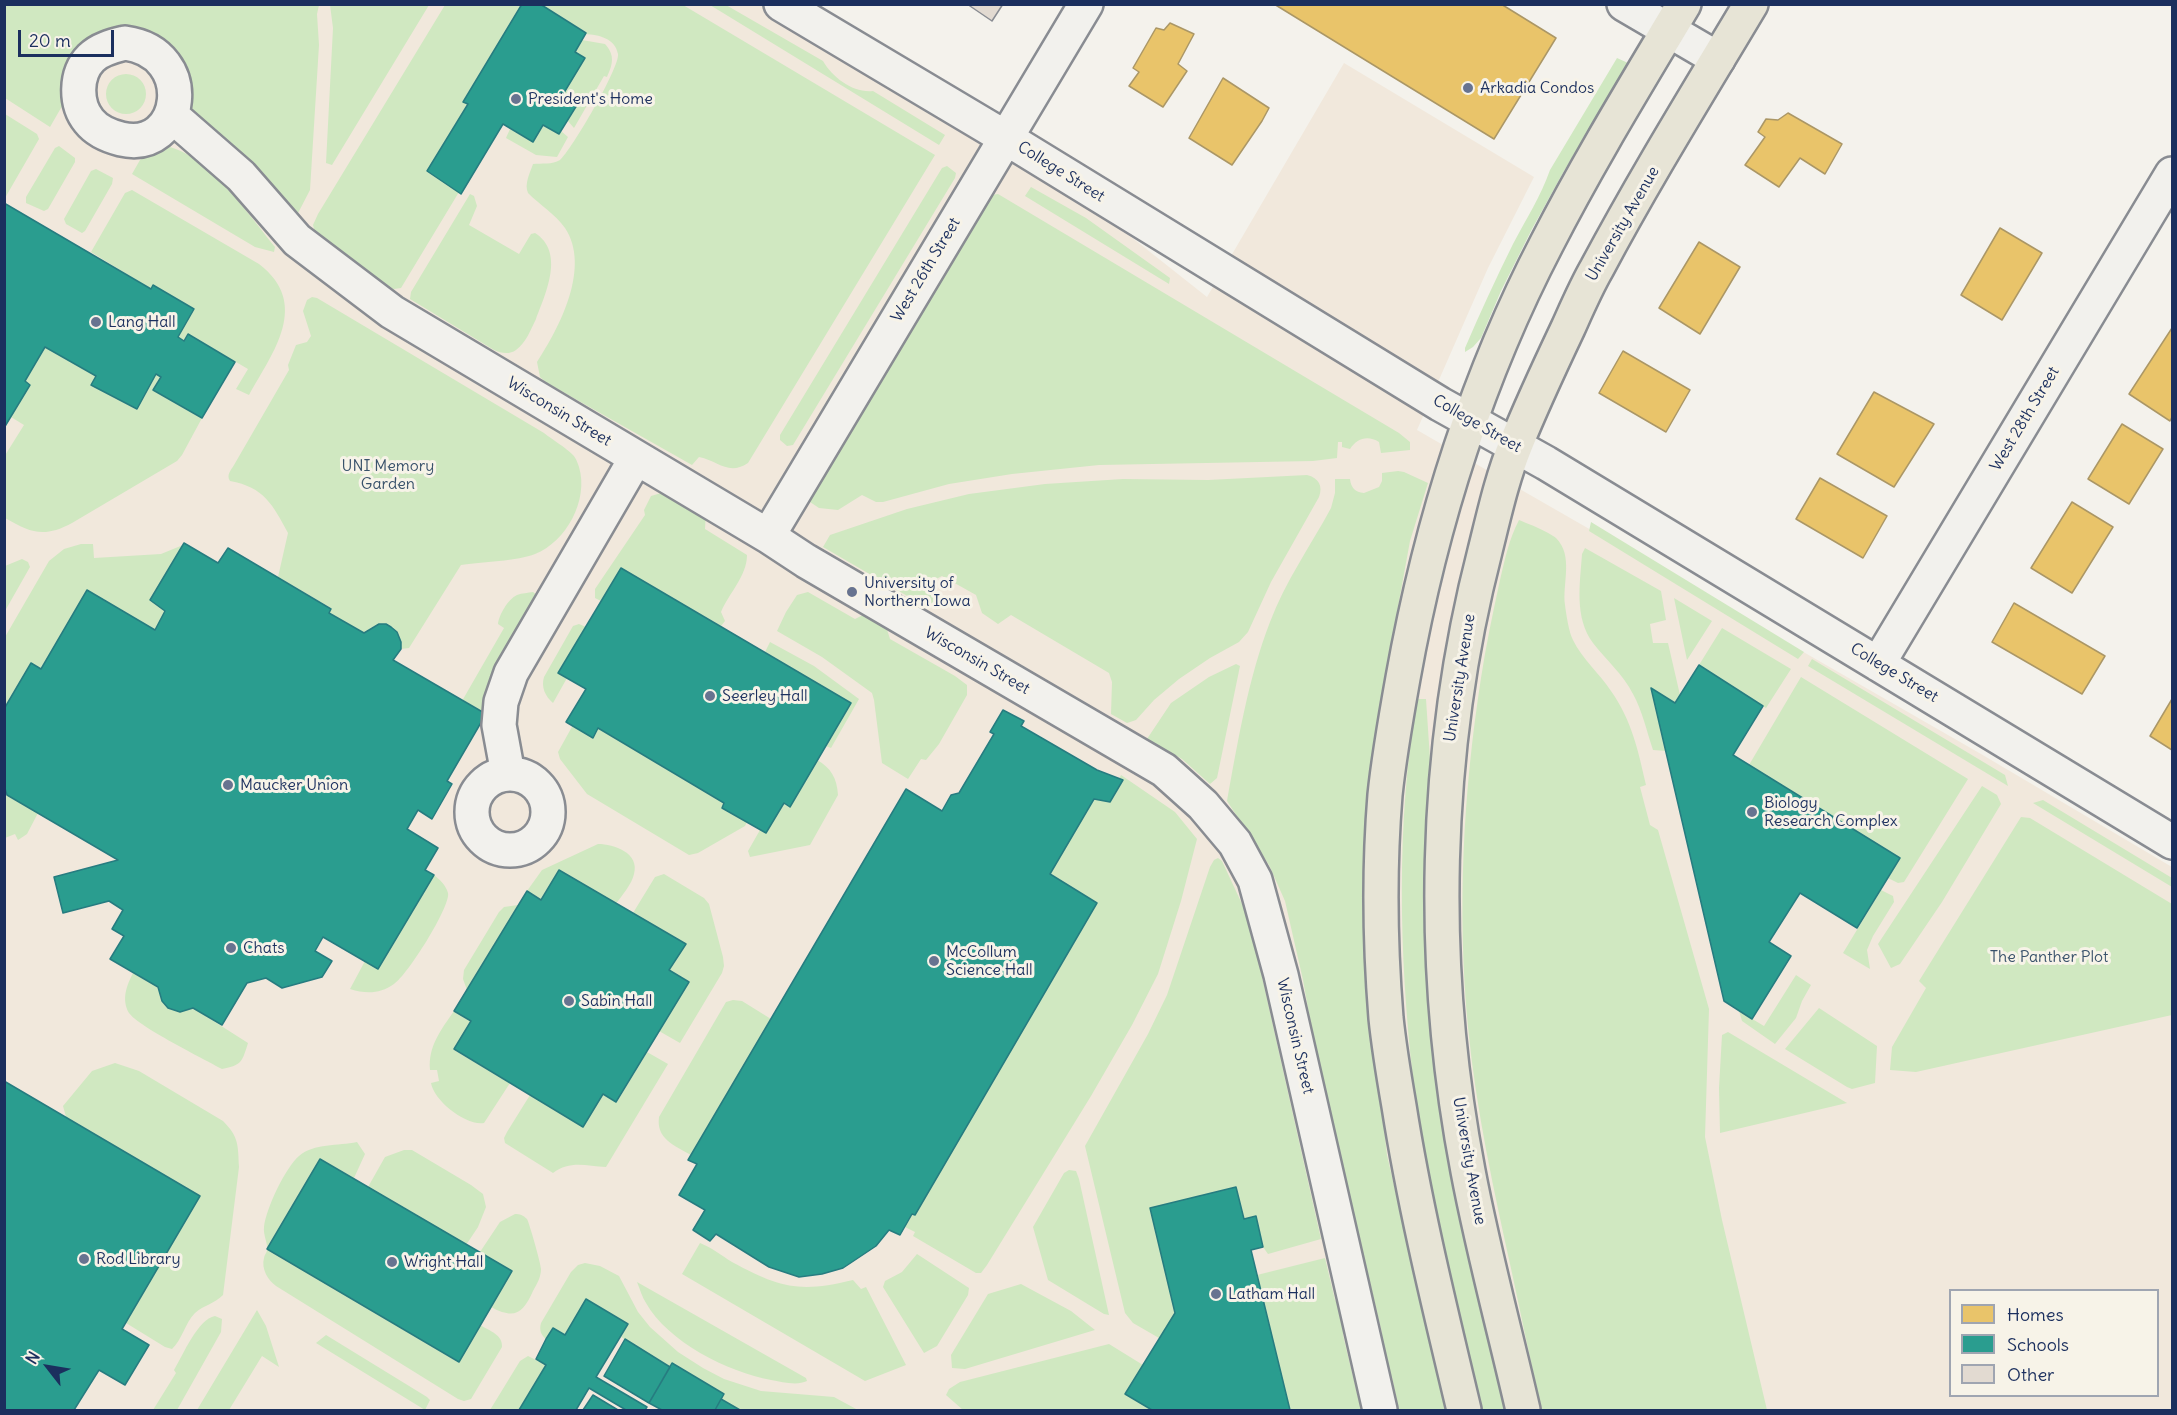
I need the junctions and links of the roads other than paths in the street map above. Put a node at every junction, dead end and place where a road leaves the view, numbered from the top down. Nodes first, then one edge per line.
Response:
1 (782, 4) edge
2 (1086, 4) edge
3 (1624, 4) edge
4 (1751, 4) edge
5 (1676, 17) edge
6 (1718, 60) junction
7 (171, 115) dead end
8 (1006, 138) junction
9 (2172, 174) edge
10 (1470, 420) junction
11 (1515, 446) junction
12 (636, 458) junction
13 (768, 536) junction
14 (1878, 664) junction
15 (508, 774) dead end
16 (2172, 843) edge
17 (1380, 1410) edge
18 (1464, 1410) edge
19 (1523, 1410) edge

1 - 8 street, College Street
2 - 8 street, West 26th Street
3 - 5 street
4 - 6 main road, University Avenue
5 - 6 street
5 - 10 main road
6 - 11 main road, University Avenue
7 - 12 street, Wisconsin Street
8 - 10 street, College Street
8 - 13 street, West 26th Street
9 - 14 street, West 28th Street
10 - 11 street, College Street
10 - 18 main road
11 - 14 street, College Street
11 - 19 main road, University Avenue
12 - 13 street, Wisconsin Street
12 - 15 street
13 - 17 street, Wisconsin Street
14 - 16 street, College Street

